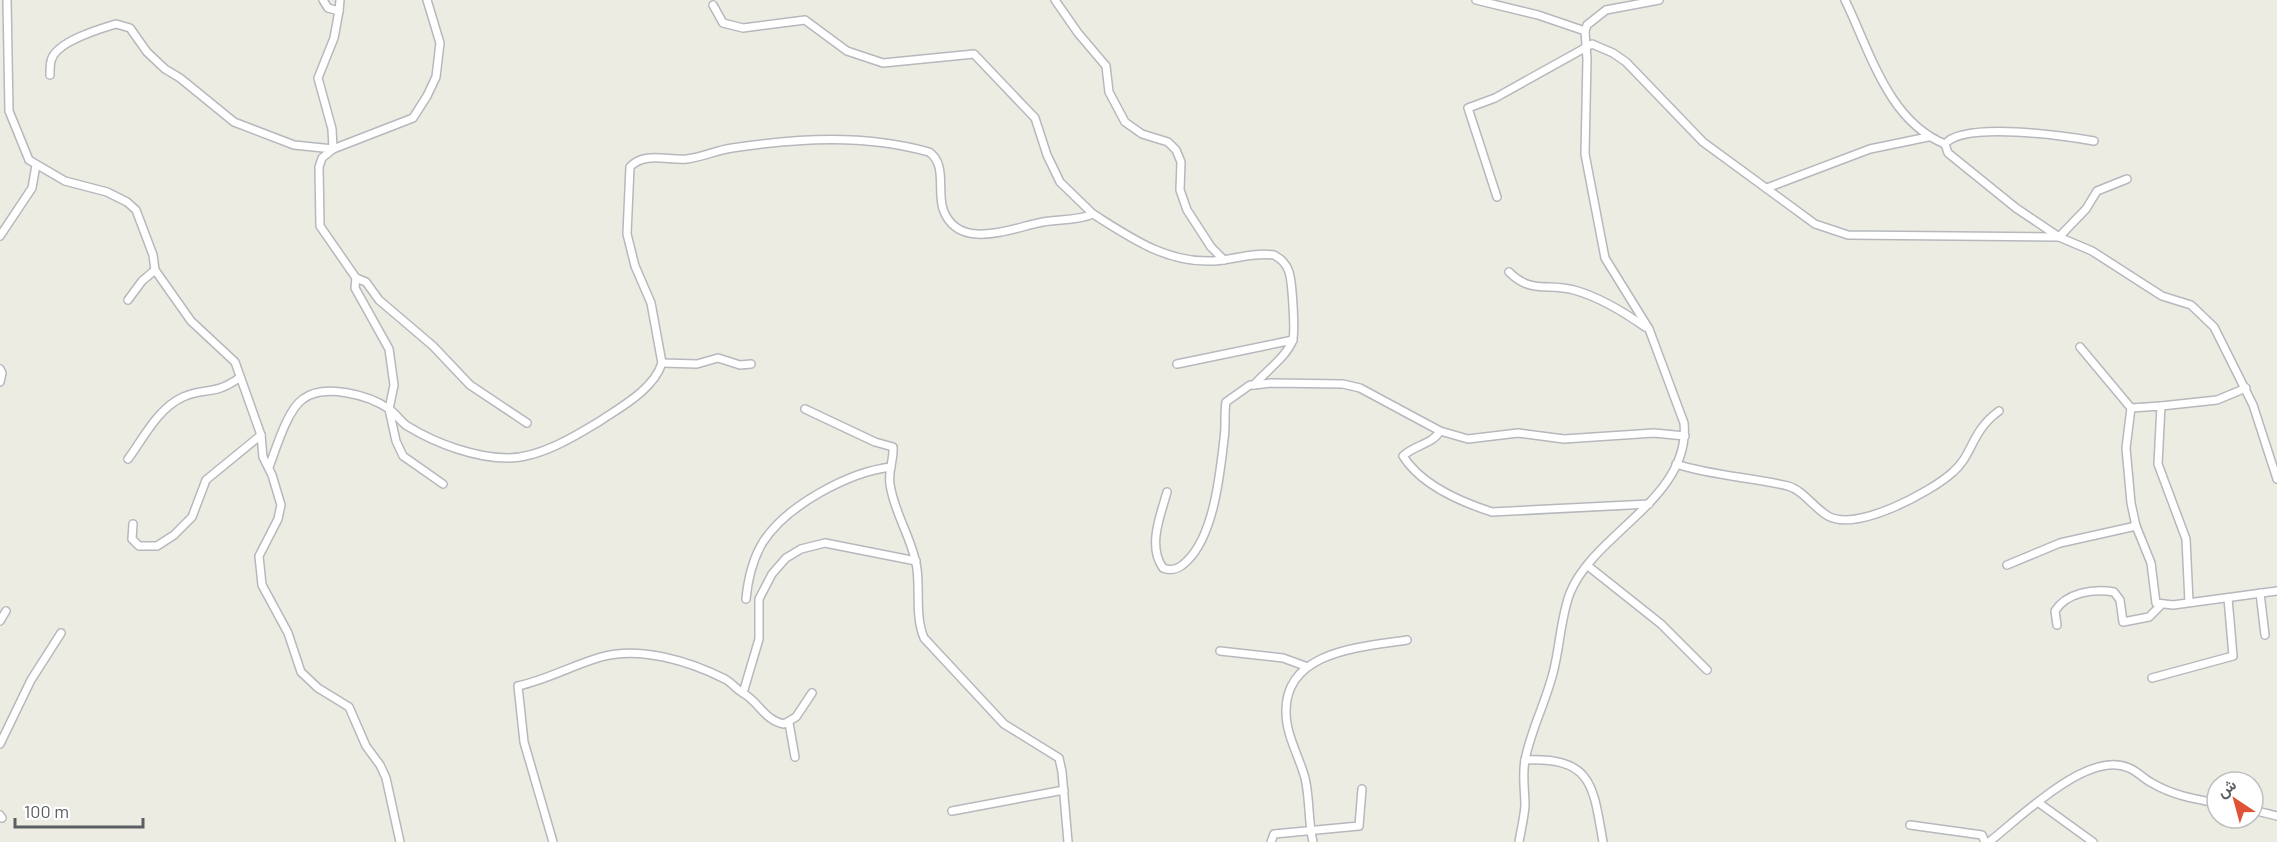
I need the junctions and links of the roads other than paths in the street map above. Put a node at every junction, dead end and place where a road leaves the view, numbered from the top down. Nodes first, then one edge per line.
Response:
1 (7, 0) edge
2 (323, 0) edge
3 (340, 0) edge
4 (427, 0) edge
5 (1055, 0) edge
6 (1476, 0) edge
7 (1659, 0) edge
8 (1845, 0) edge
9 (713, 5) dead end
10 (339, 11) junction
11 (1585, 31) junction
12 (1586, 47) junction
13 (50, 75) dead end
14 (1928, 137) junction
15 (2094, 141) dead end
16 (1945, 144) junction
17 (333, 149) junction
18 (36, 165) junction
19 (2127, 179) dead end
20 (1767, 188) junction
21 (1497, 197) dead end
22 (1093, 214) junction
23 (0, 236) edge
24 (2059, 237) junction
25 (1224, 260) junction
26 (155, 270) junction
27 (1509, 272) dead end
28 (356, 278) junction
29 (128, 300) dead end
30 (1648, 329) junction
31 (1293, 340) junction
32 (2080, 347) dead end
33 (662, 363) junction
34 (751, 364) dead end
35 (1177, 364) dead end
36 (0, 369) edge
37 (238, 378) junction
38 (0, 382) edge
39 (1254, 385) junction
40 (2246, 388) junction
41 (2161, 406) junction
42 (2131, 408) junction
43 (389, 409) junction
44 (806, 409) dead end
45 (1999, 411) dead end
46 (527, 423) dead end
47 (1440, 431) junction
48 (261, 435) junction
49 (1685, 436) junction
50 (128, 459) dead end
51 (1676, 464) junction
52 (269, 467) junction
53 (891, 467) junction
54 (2277, 479) edge
55 (442, 484) dead end
56 (1167, 492) dead end
57 (1649, 504) junction
58 (133, 524) dead end
59 (2136, 526) junction
60 (916, 561) junction
61 (2007, 565) dead end
62 (1588, 566) junction
63 (2277, 591) edge
64 (2260, 593) junction
65 (746, 598) dead end
66 (2228, 598) junction
67 (2189, 602) junction
68 (2161, 605) junction
69 (6, 611) dead end
70 (0, 621) edge
71 (2056, 625) dead end
72 (61, 633) dead end
73 (2265, 635) dead end
74 (1407, 640) dead end
75 (1220, 651) dead end
76 (1305, 666) junction
77 (1707, 670) dead end
78 (2152, 678) dead end
79 (743, 693) junction
80 (812, 693) dead end
81 (789, 723) junction
82 (0, 744) edge
83 (795, 757) dead end
84 (1525, 760) junction
85 (1362, 789) dead end
86 (1064, 790) junction
87 (2205, 801) edge
88 (2039, 803) junction
89 (952, 811) dead end
90 (1910, 825) dead end
91 (1310, 831) junction
92 (400, 842) edge
93 (553, 842) edge
94 (1068, 842) edge
95 (1270, 842) edge
96 (1313, 842) edge
97 (1519, 842) edge
98 (1603, 842) edge
99 (1987, 842) edge
100 (2093, 842) edge

1 - 18 street
2 - 10 street
3 - 10 street
4 - 17 street
5 - 25 street
6 - 11 street
7 - 11 street
8 - 14 street
9 - 22 street
10 - 17 street
11 - 12 street
12 - 20 street
12 - 21 street
12 - 30 street
13 - 17 street
14 - 16 street
14 - 20 street
15 - 16 street
16 - 24 street
17 - 28 street
18 - 23 street
18 - 26 street
19 - 24 street
20 - 24 street
22 - 25 street
22 - 33 street
24 - 40 street
25 - 31 street
26 - 29 street
26 - 37 street
27 - 30 street
28 - 43 street
28 - 46 street
30 - 49 street
31 - 35 street
31 - 39 street
32 - 42 street
33 - 34 street
33 - 43 street
36 - 38 street
37 - 48 street
37 - 50 street
39 - 47 street
39 - 56 street
40 - 41 street
40 - 54 street
41 - 42 street
41 - 67 street
42 - 59 street
43 - 52 street
43 - 55 street
44 - 53 street
45 - 51 street
47 - 49 street
47 - 57 street
48 - 52 street
48 - 58 street
49 - 51 street
51 - 57 street
52 - 92 street
53 - 60 street
53 - 65 street
57 - 62 street
59 - 61 street
59 - 68 street
60 - 79 street
60 - 86 street
62 - 77 street
62 - 84 street
63 - 64 street
64 - 66 street
64 - 73 street
66 - 67 street
66 - 78 street
67 - 68 street
68 - 71 street
69 - 70 street
72 - 82 street
74 - 76 street
75 - 76 street
76 - 91 street
79 - 81 street
79 - 93 street
80 - 81 street
81 - 83 street
84 - 97 street
84 - 98 street
85 - 91 street
86 - 89 street
86 - 94 street
87 - 88 street
88 - 99 street
88 - 100 street
90 - 99 street
91 - 95 street
91 - 96 street

